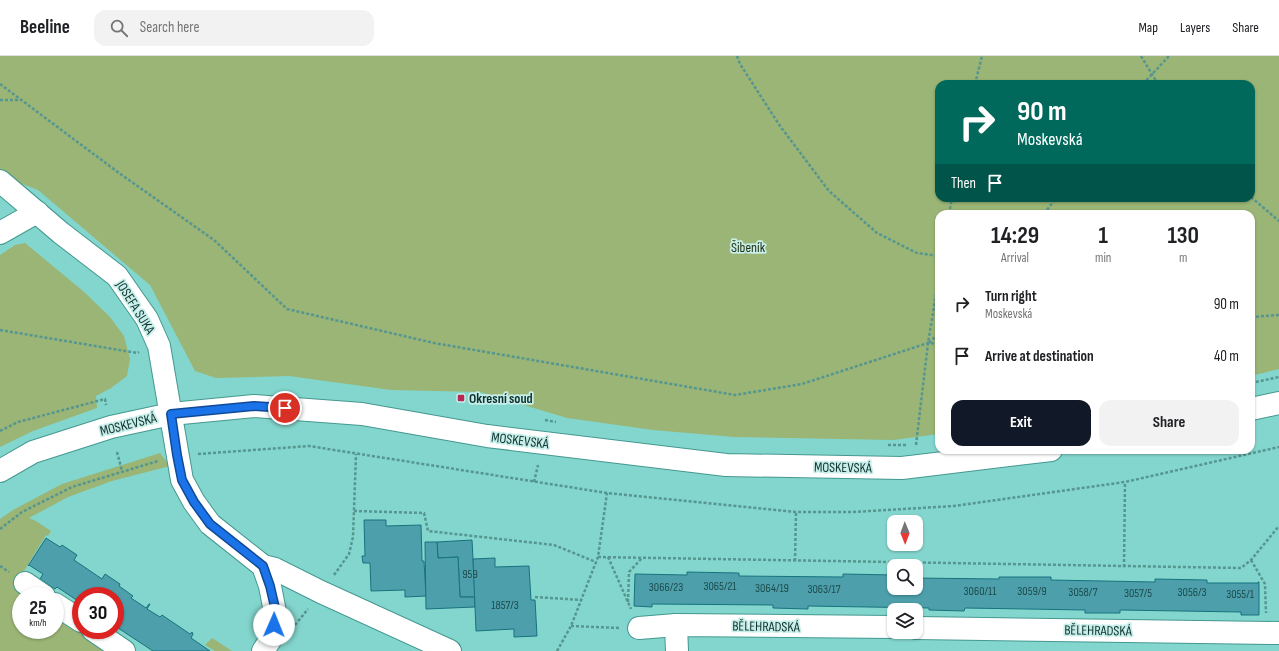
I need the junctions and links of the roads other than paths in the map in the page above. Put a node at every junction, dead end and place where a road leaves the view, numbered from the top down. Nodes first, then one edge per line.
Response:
1 (0, 181) edge
2 (38, 212) junction
3 (0, 233) edge
4 (1279, 403) edge
5 (1255, 408) edge
6 (171, 414) junction
7 (1018, 454) edge
8 (0, 471) edge
9 (263, 566) junction
10 (25, 583) dead end
11 (31, 587) edge
12 (676, 625) junction
13 (639, 628) road end
14 (887, 628) edge
15 (923, 628) edge
16 (1279, 633) edge
17 (106, 639) edge
18 (124, 651) edge
19 (264, 651) edge
20 (450, 651) edge
21 (677, 651) edge

1 - 2 street, JOSEFA SUKA
2 - 3 street
2 - 6 street, JOSEFA SUKA
4 - 5 street
6 - 7 street, MOSKEVSKÁ
6 - 8 street, MOSKEVSKÁ
6 - 9 street, JOSEFA SUKA
9 - 19 street
9 - 20 street
10 - 11 street
12 - 13 street, BĚLEHRADSKÁ
12 - 14 street, BĚLEHRADSKÁ
12 - 21 street
15 - 16 street, BĚLEHRADSKÁ
17 - 18 street

